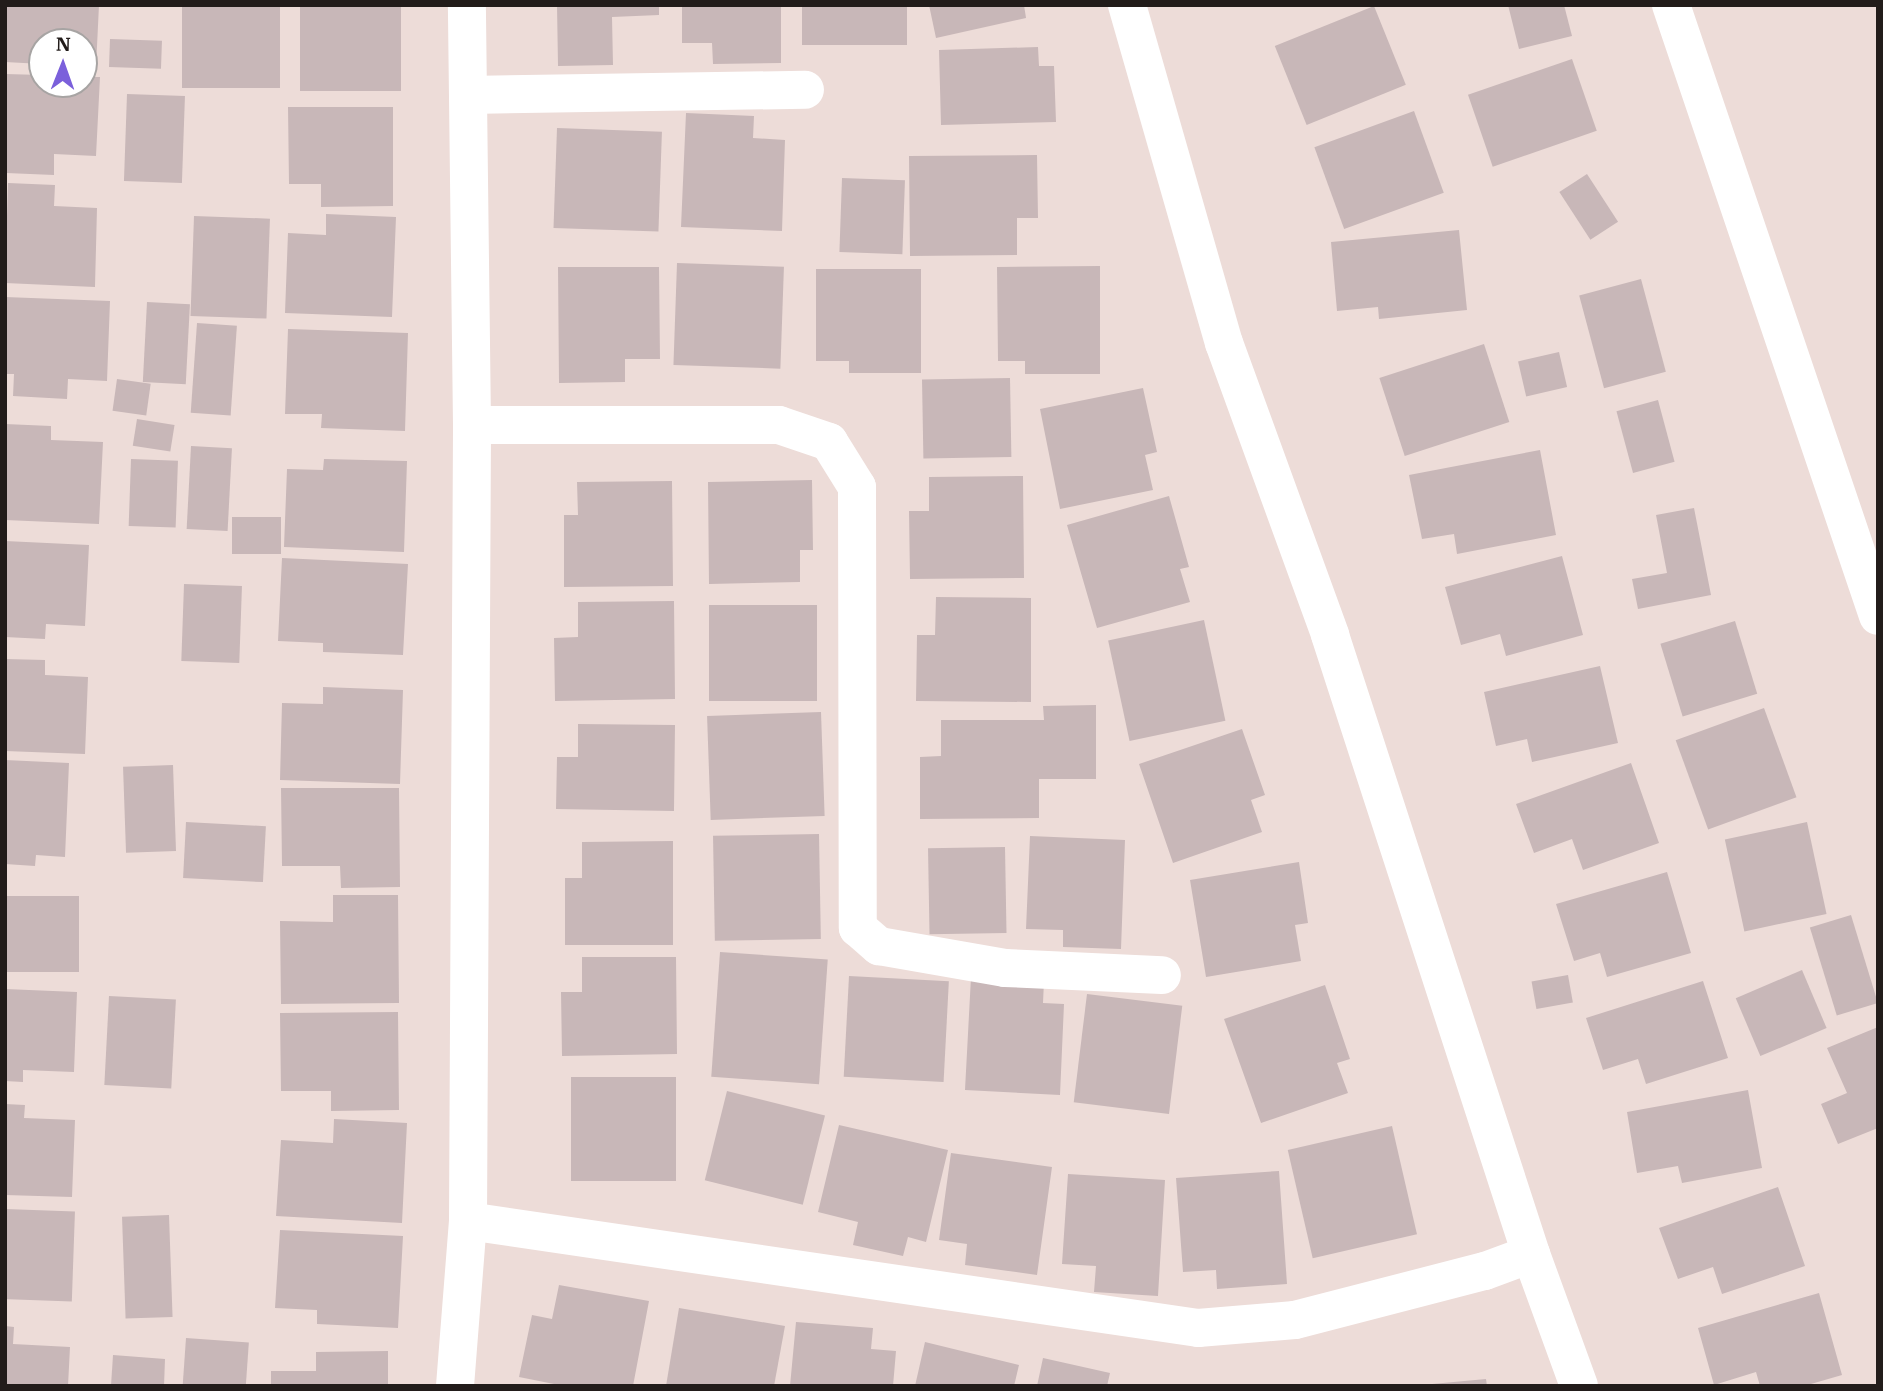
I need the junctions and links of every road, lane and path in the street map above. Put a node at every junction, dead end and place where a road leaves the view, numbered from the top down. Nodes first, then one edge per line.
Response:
1 (467, 5) edge
2 (1127, 5) edge
3 (1671, 5) edge
4 (805, 90) dead end
5 (468, 96) junction
6 (472, 425) junction
7 (1878, 616) edge
8 (1162, 975) dead end
9 (468, 1220) junction
10 (1531, 1254) junction
11 (455, 1386) edge
12 (1579, 1386) edge

1 - 5 street
2 - 10 street
3 - 7 street
4 - 5 street
5 - 6 street
6 - 8 street
6 - 9 street
9 - 10 street
9 - 11 street
10 - 12 street

